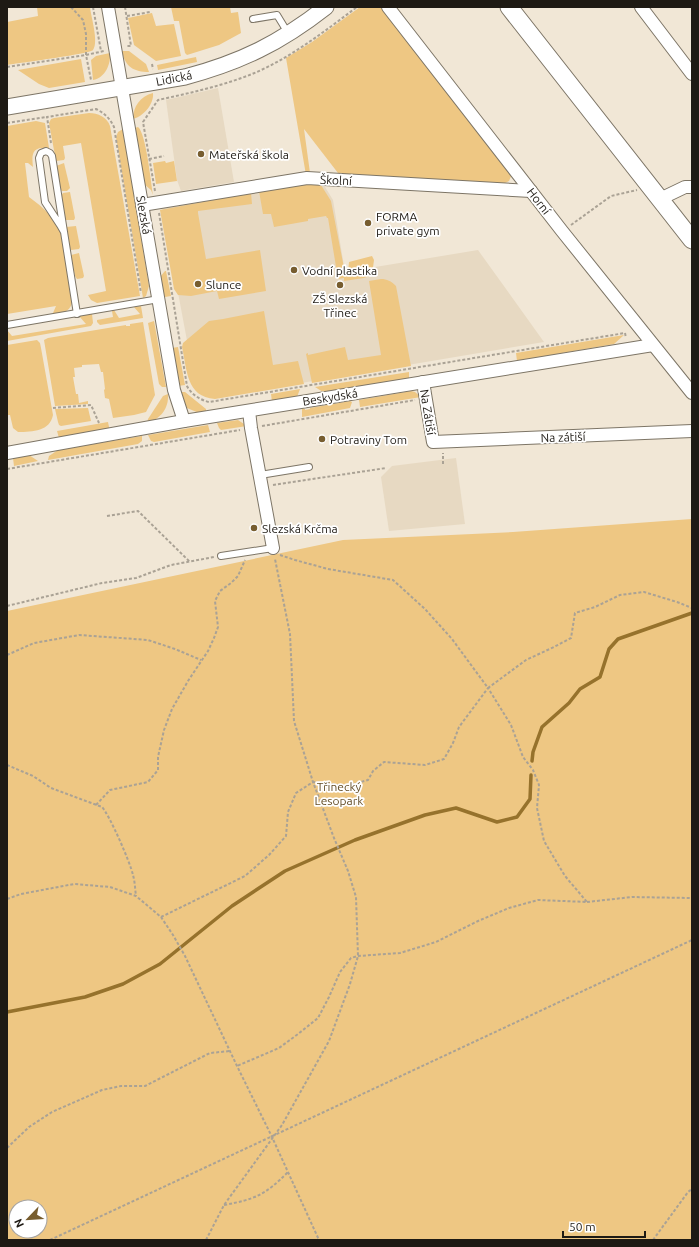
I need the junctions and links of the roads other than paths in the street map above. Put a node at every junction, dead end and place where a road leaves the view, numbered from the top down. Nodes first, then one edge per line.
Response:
1 (108, 7) edge
2 (326, 7) edge
3 (388, 7) edge
4 (509, 7) edge
5 (641, 7) edge
6 (253, 19) dead end
7 (289, 34) junction
8 (692, 74) edge
9 (122, 87) junction
10 (7, 107) edge
11 (692, 187) edge
12 (531, 191) junction
13 (655, 193) junction
14 (142, 205) junction
15 (64, 232) junction
16 (692, 240) edge
17 (159, 300) junction
18 (77, 314) junction
19 (7, 325) edge
20 (653, 345) junction
21 (423, 382) junction
22 (692, 393) edge
23 (250, 410) junction
24 (184, 421) junction
25 (692, 431) edge
26 (433, 442) joint
27 (7, 453) edge
28 (309, 467) dead end
29 (261, 481) junction
30 (273, 548) joint
31 (221, 556) road end

1 - 9 street, Slezská
2 - 7 street, Lidická
3 - 12 street, Horní
4 - 13 main road
5 - 8 street
6 - 7 lane
7 - 9 street, Lidická
9 - 10 street, Lidická
9 - 14 street, Slezská
11 - 13 street
12 - 14 street, Školní
12 - 20 street, Horní
13 - 16 main road
14 - 17 street, Slezská
15 - 15 lane
15 - 18 lane
17 - 18 lane
17 - 24 street, Slezská
18 - 19 lane
20 - 21 street, Beskydská
20 - 22 street, Horní
21 - 23 street, Beskydská
21 - 26 street, Na Zátiší
23 - 24 street, Beskydská
23 - 29 street
24 - 27 street, Beskydská
25 - 26 street, Na zátiší
28 - 29 lane
29 - 30 street
30 - 31 lane

